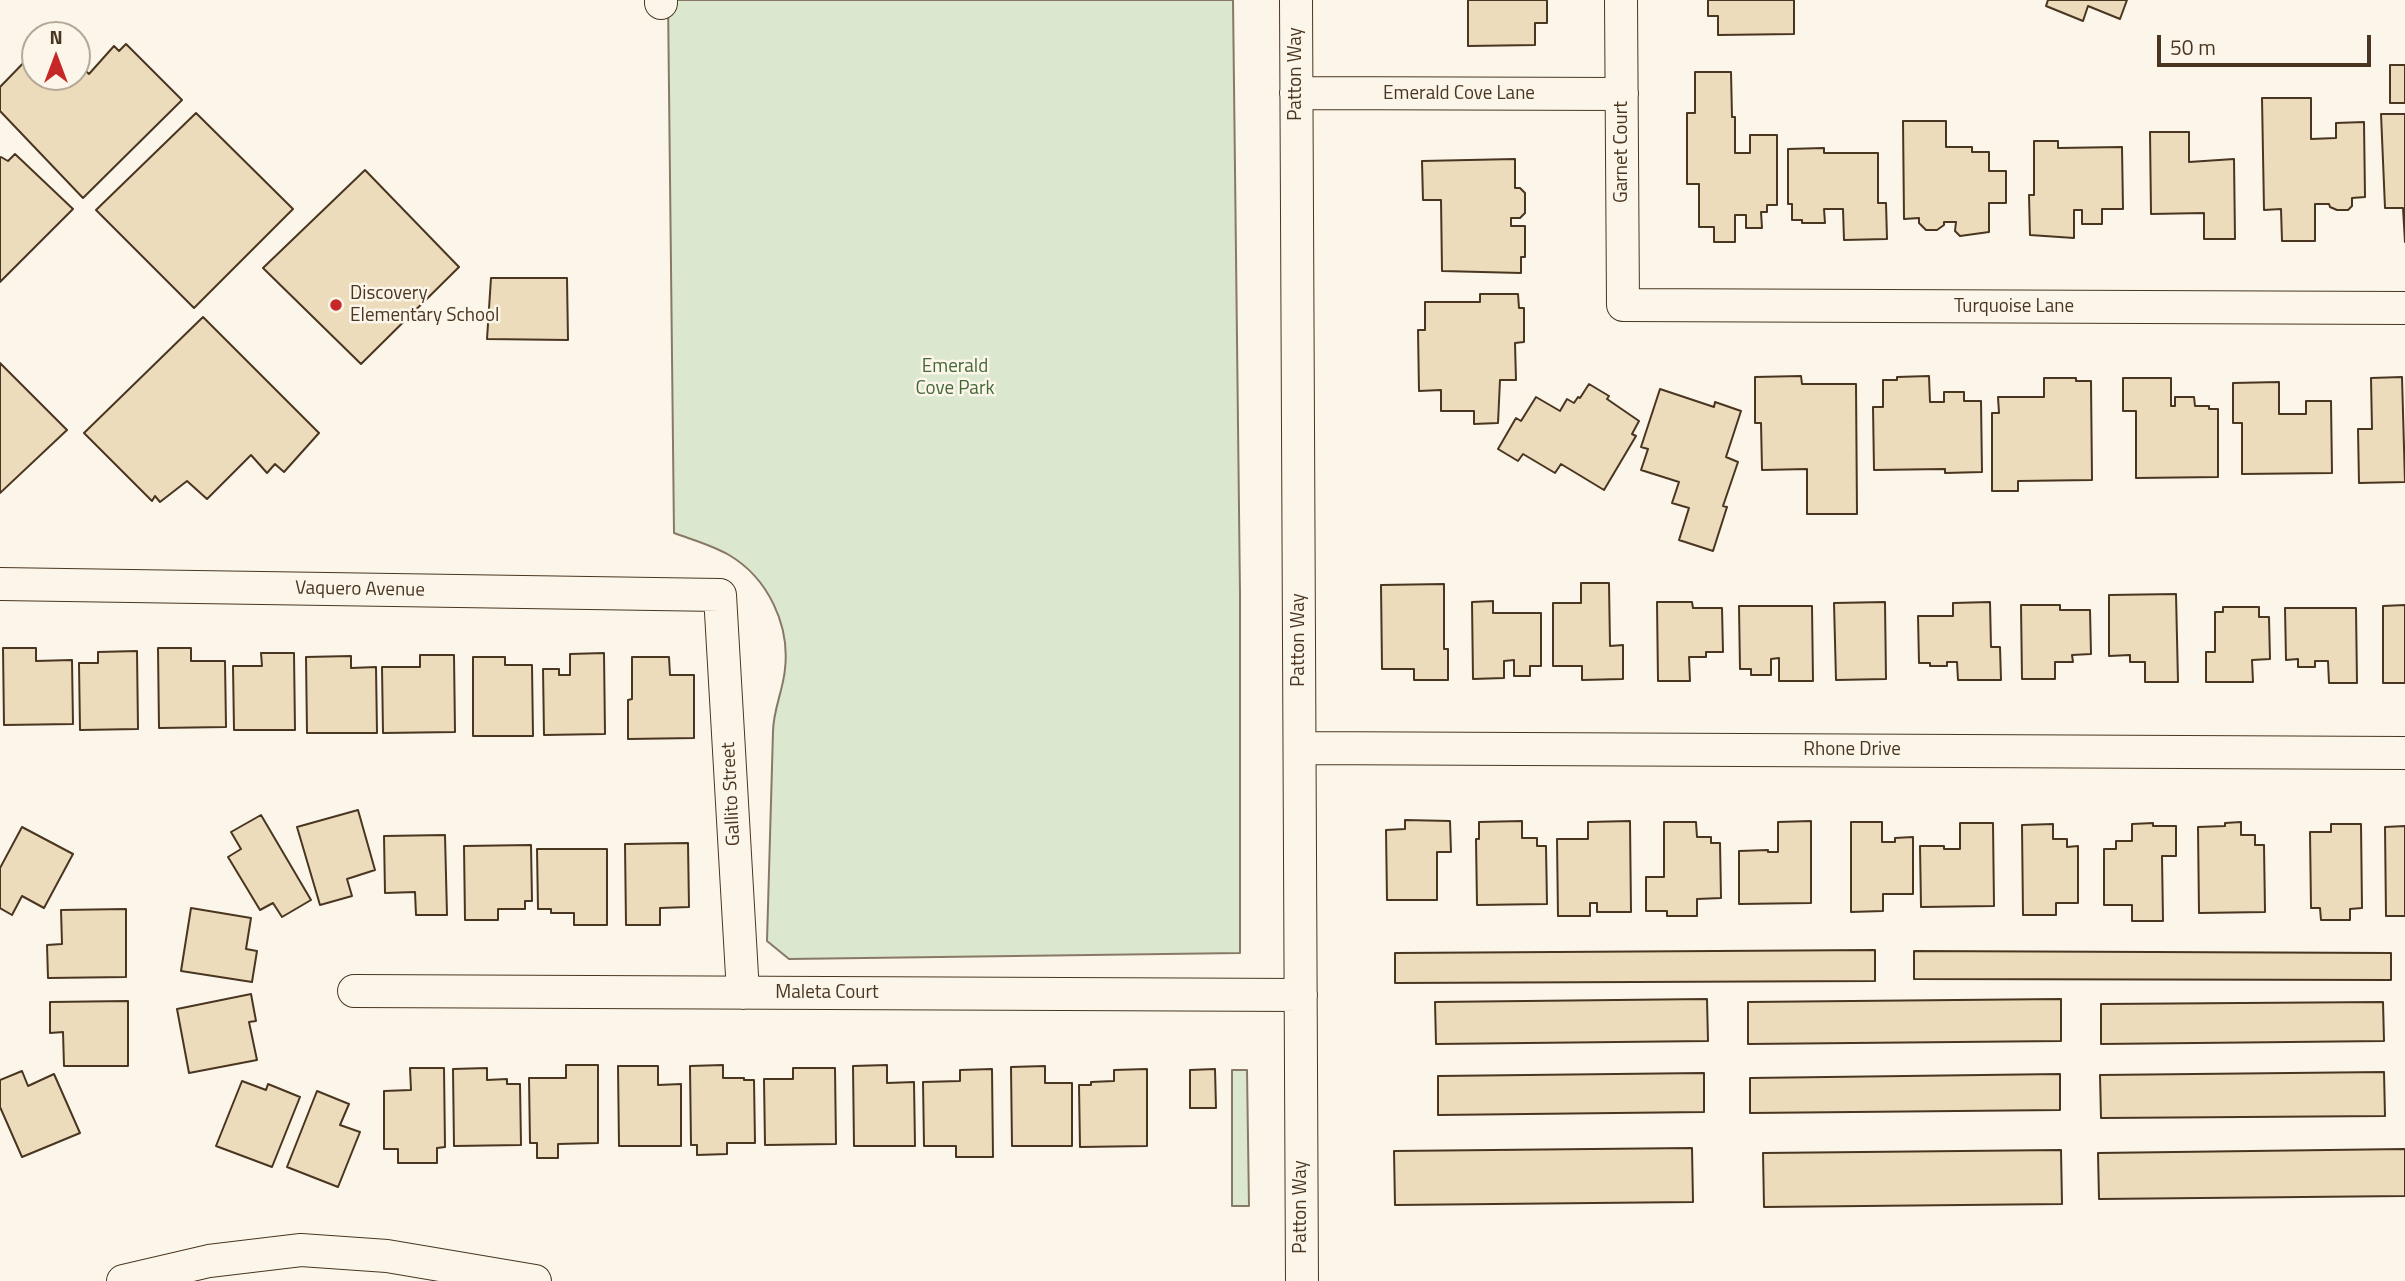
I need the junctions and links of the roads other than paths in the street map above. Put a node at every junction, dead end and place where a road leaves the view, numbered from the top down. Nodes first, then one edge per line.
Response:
1 (1296, 0) edge
2 (1621, 0) edge
3 (1296, 93) junction
4 (1622, 94) junction
5 (1623, 305) joint
6 (2405, 309) edge
7 (0, 584) edge
8 (720, 595) joint
9 (1300, 748) junction
10 (2405, 752) edge
11 (354, 991) dead end
12 (743, 993) junction
13 (1301, 995) junction
14 (123, 1281) edge
15 (535, 1281) edge
16 (1302, 1281) edge

1 - 3 street, Patton Way
2 - 4 street, Garnet Court
3 - 4 street, Emerald Cove Lane
3 - 9 street, Patton Way
4 - 5 street, Garnet Court
5 - 6 street, Turquoise Lane
7 - 8 street, Vaquero Avenue
8 - 12 street, Gallito Street
9 - 10 street, Rhone Drive
9 - 13 street, Patton Way
11 - 12 street, Maleta Court
12 - 13 street, Maleta Court
13 - 16 street, Patton Way
14 - 15 street

